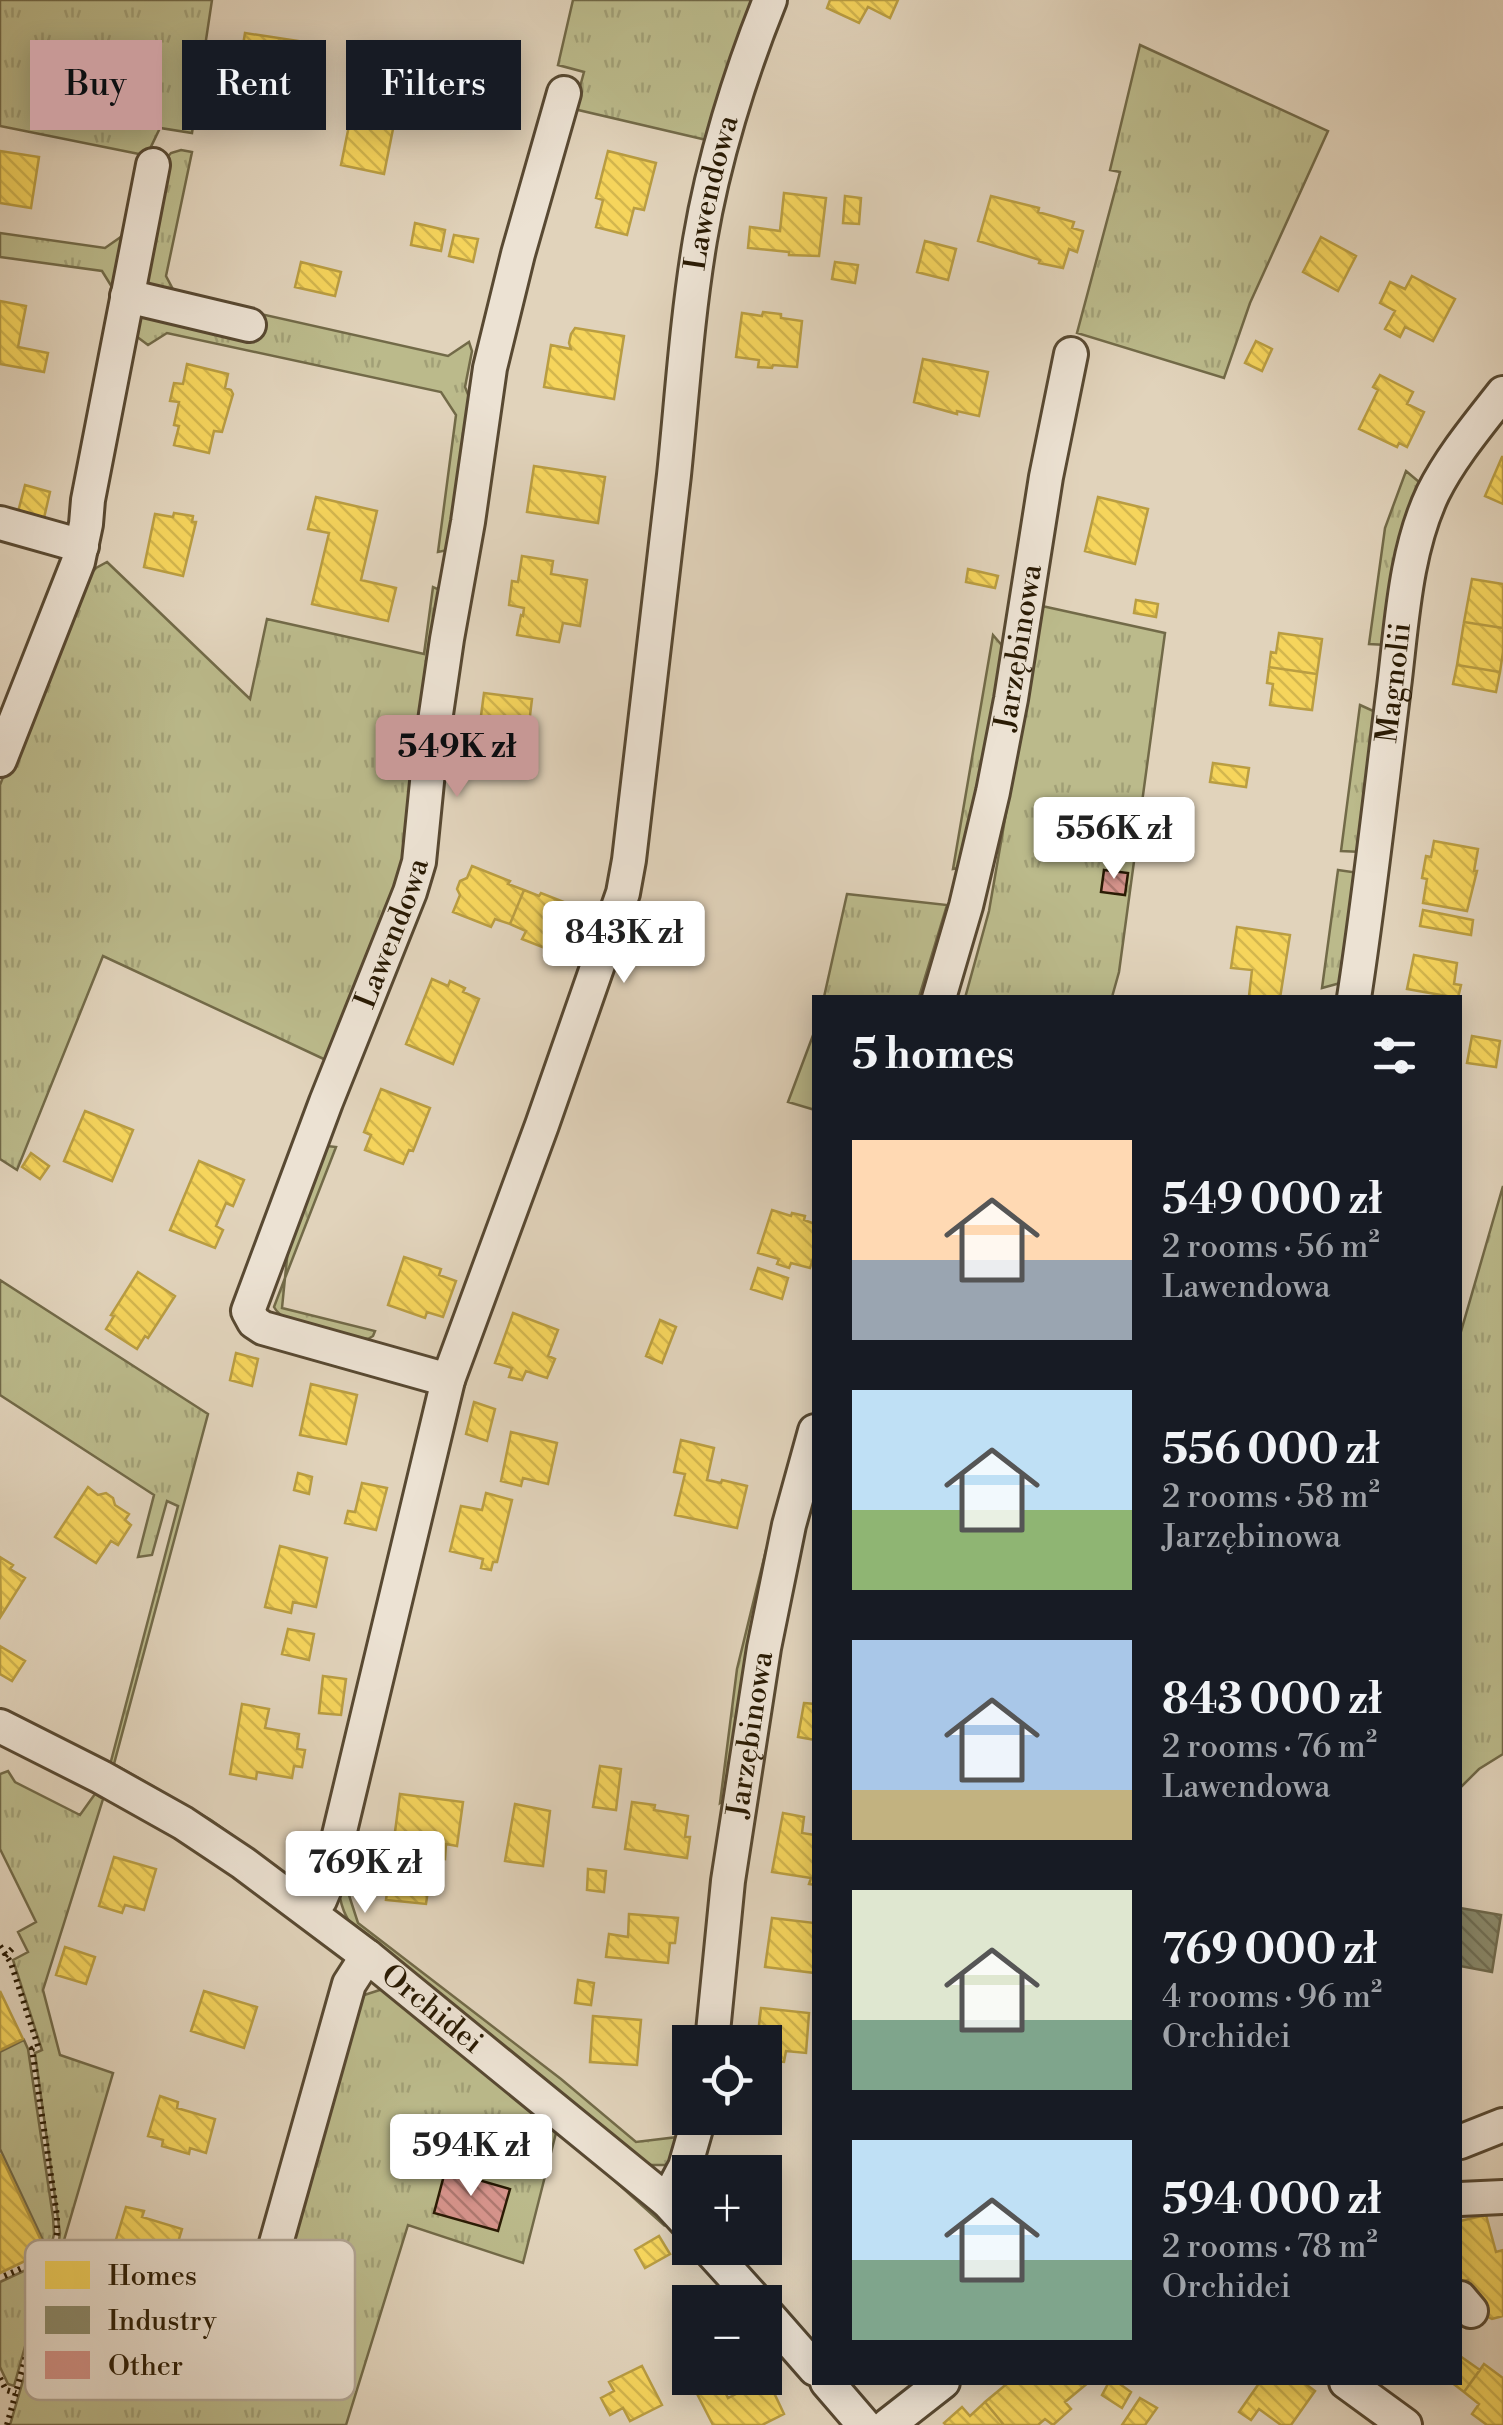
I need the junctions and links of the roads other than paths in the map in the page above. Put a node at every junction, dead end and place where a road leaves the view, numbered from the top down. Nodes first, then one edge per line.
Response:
1 (770, 0) edge
2 (564, 93) dead end
3 (153, 165) dead end
4 (127, 296) junction
5 (249, 324) dead end
6 (1071, 354) dead end
7 (1503, 393) edge
8 (0, 523) edge
9 (82, 546) junction
10 (0, 760) edge
11 (940, 995) edge
12 (1354, 995) edge
13 (448, 1380) junction
14 (812, 1443) edge
15 (0, 1726) edge
16 (310, 1912) junction
17 (367, 1956) junction
18 (714, 2025) edge
19 (1503, 2125) edge
20 (694, 2135) edge
21 (1462, 2141) edge
22 (1503, 2148) edge
23 (1462, 2150) edge
24 (1503, 2197) edge
25 (1462, 2199) edge
26 (668, 2201) junction
27 (672, 2206) edge
28 (277, 2240) edge
29 (723, 2265) edge
30 (742, 2285) edge
31 (782, 2331) edge
32 (812, 2366) edge
33 (830, 2385) edge
34 (939, 2385) edge
35 (1350, 2385) edge
36 (864, 2425) edge
37 (888, 2425) edge
38 (1405, 2425) edge

1 - 13 street, Lawendowa
2 - 13 street, Lawendowa
3 - 4 street
4 - 5 street
4 - 9 street
6 - 11 street, Jarzębinowa
7 - 12 street, Magnolii
8 - 9 street
9 - 10 street
13 - 16 street, Lawendowa
14 - 18 street, Jarzębinowa
15 - 16 street, Orchidei
16 - 17 street, Orchidei
17 - 26 street, Orchidei
17 - 28 street
19 - 21 street
20 - 26 street
22 - 23 street
24 - 25 street
26 - 27 street, Orchidei
29 - 30 street
31 - 32 street
33 - 36 street
34 - 37 street
35 - 38 street

